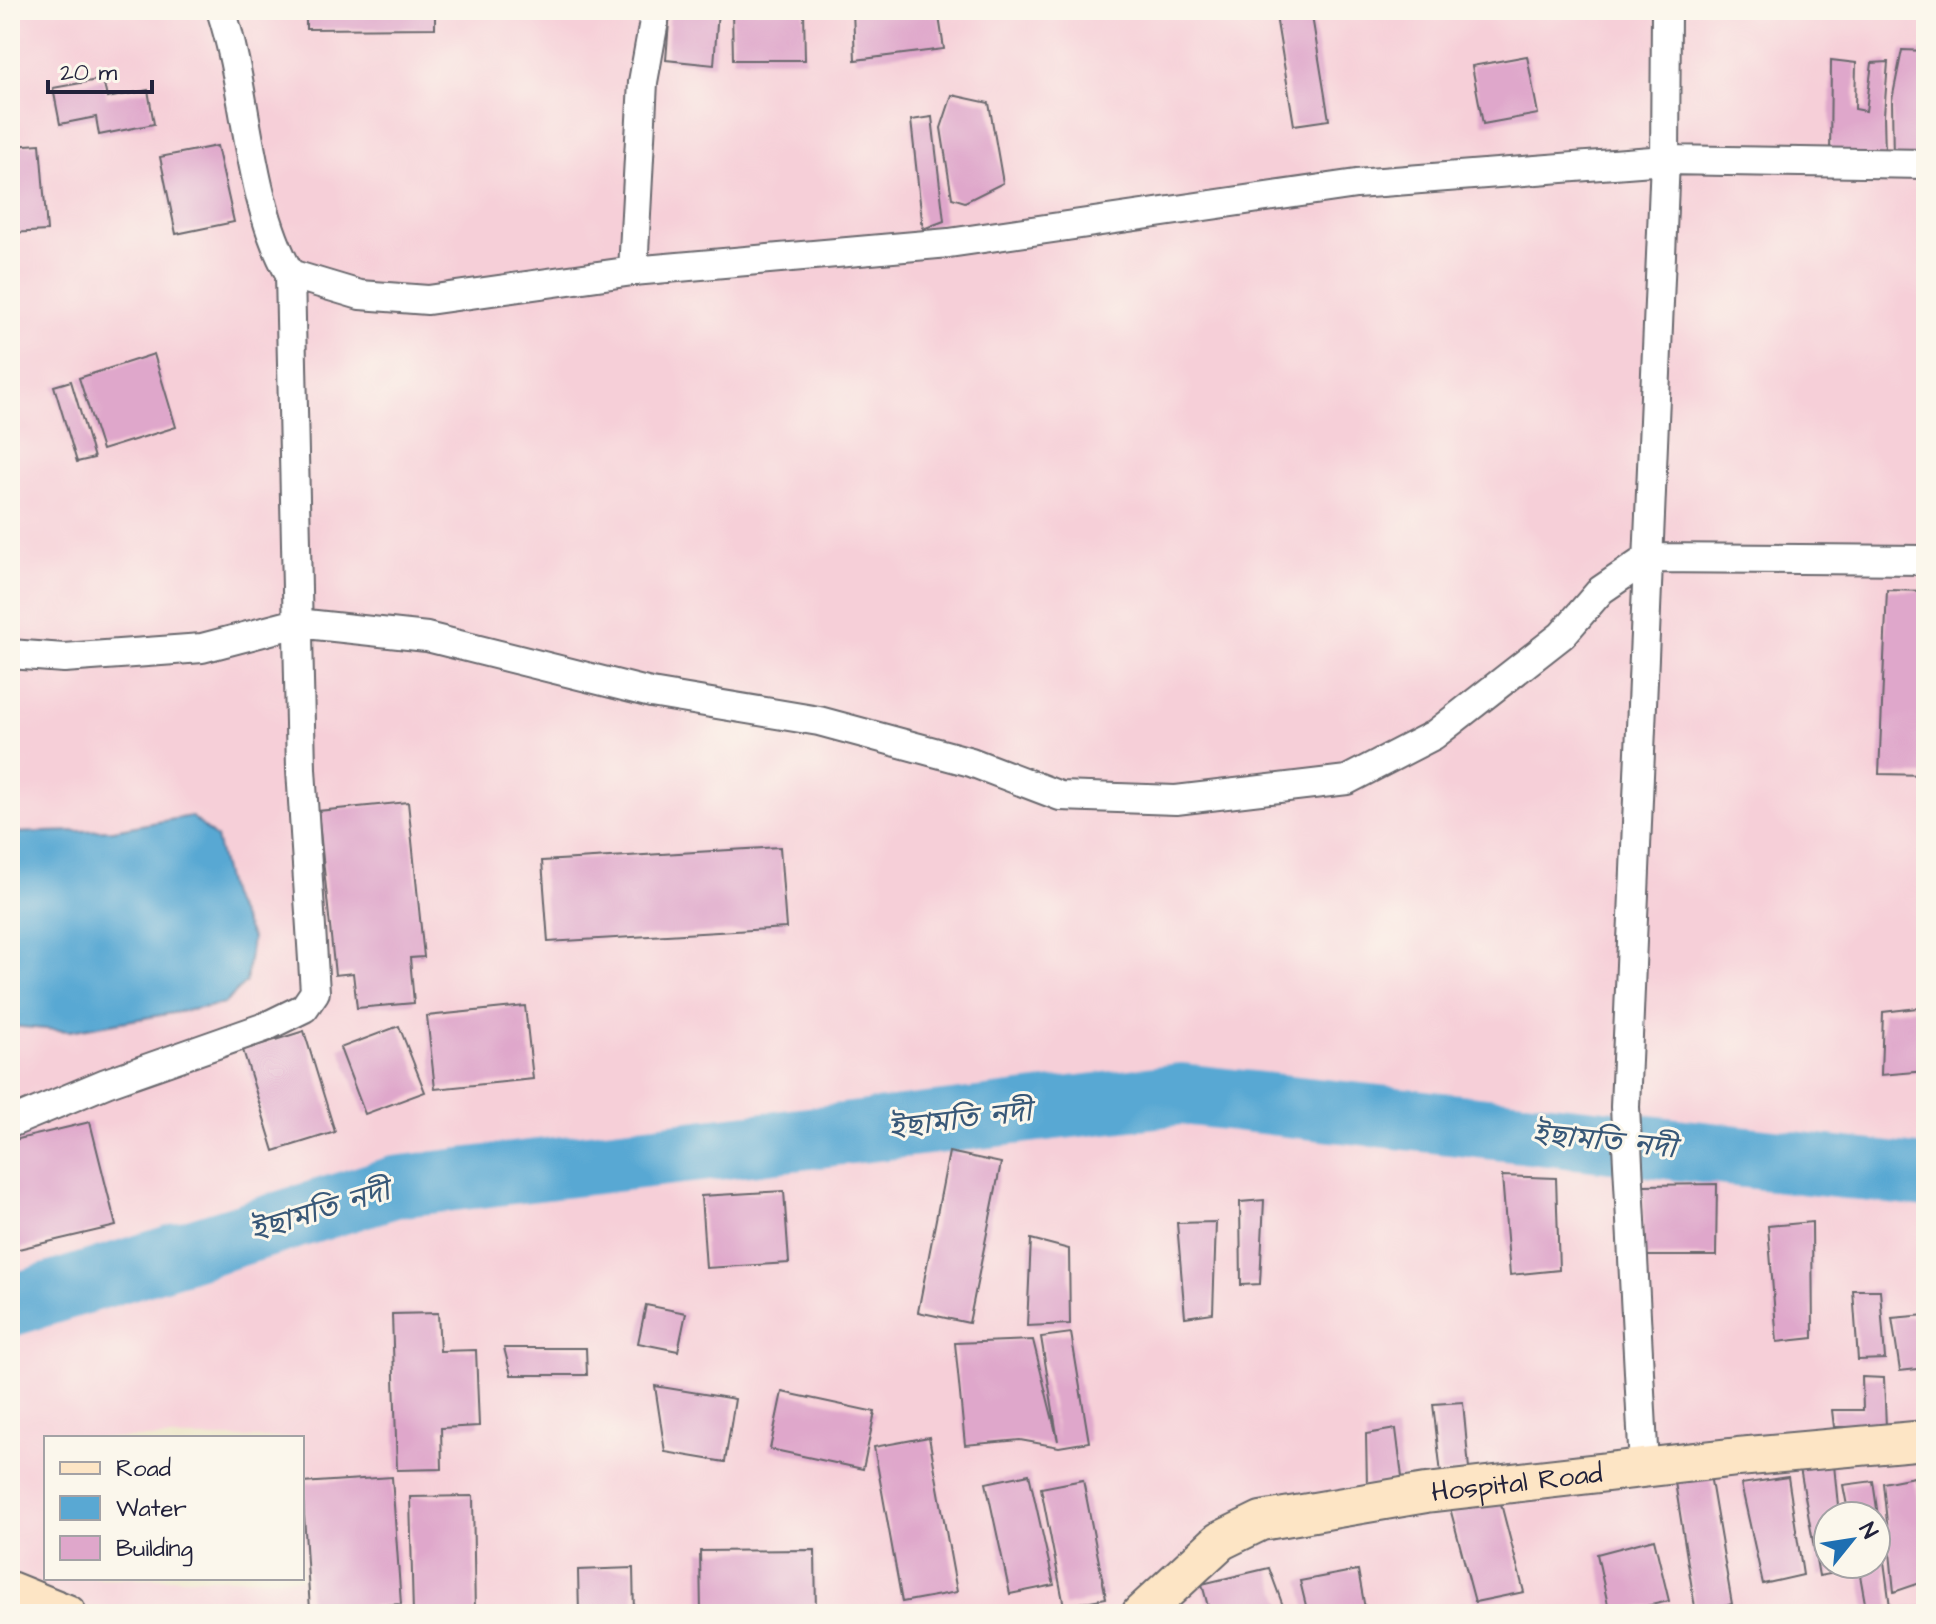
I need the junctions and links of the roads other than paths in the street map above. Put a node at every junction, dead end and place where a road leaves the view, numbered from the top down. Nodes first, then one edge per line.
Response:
1 (221, 10) edge
2 (656, 10) edge
3 (1666, 10) edge
4 (1665, 160) junction
5 (1926, 164) edge
6 (633, 271) junction
7 (290, 274) junction
8 (1648, 558) junction
9 (1926, 560) edge
10 (297, 623) junction
11 (10, 654) edge
12 (10, 1123) edge
13 (1926, 1440) edge
14 (1644, 1467) junction
15 (10, 1591) edge
16 (67, 1614) edge
17 (1141, 1614) edge

1 - 7 street
2 - 6 street
3 - 4 street
4 - 5 street
4 - 6 street
4 - 8 street
6 - 7 street
7 - 10 street
8 - 9 street
8 - 10 street
8 - 14 street
10 - 11 street
10 - 12 street
13 - 14 main road, Hospital Road
14 - 17 main road, Hospital Road
15 - 16 main road

